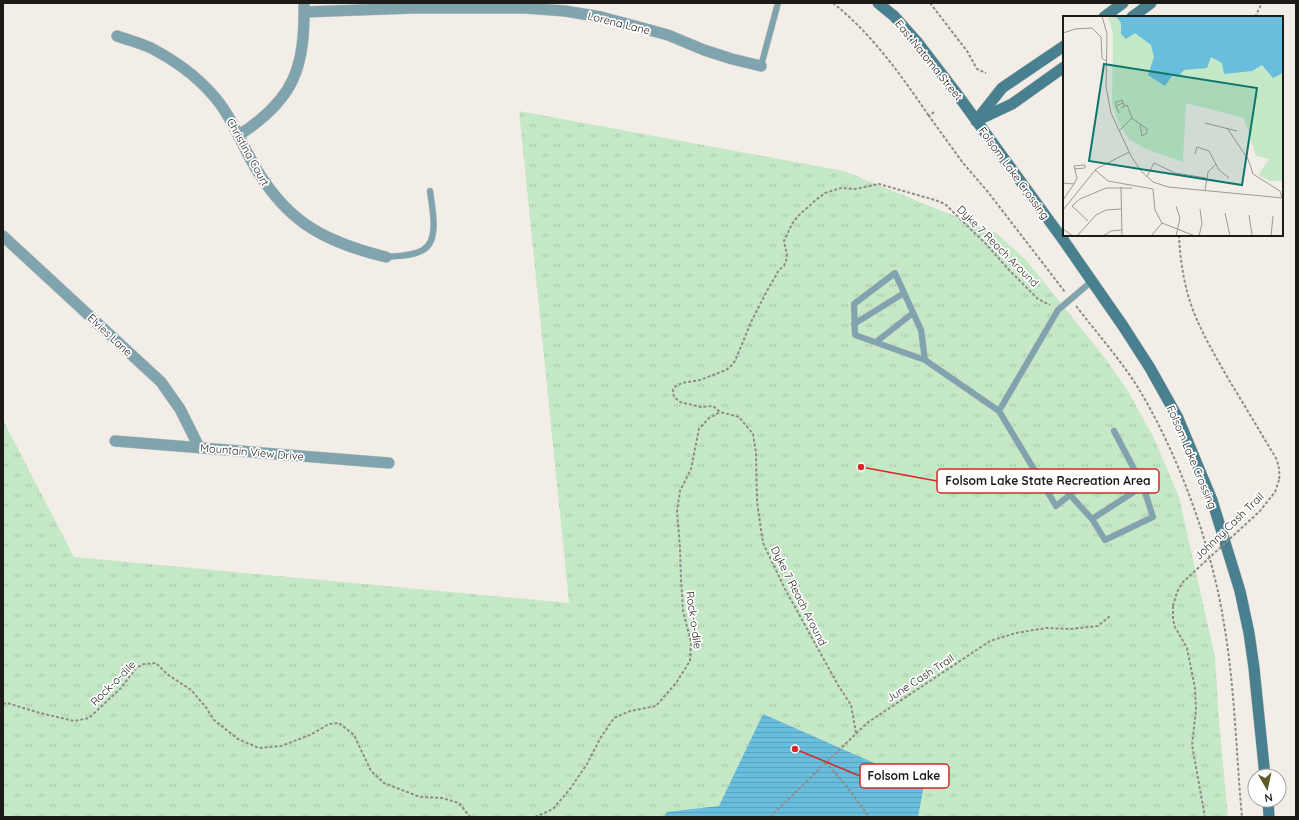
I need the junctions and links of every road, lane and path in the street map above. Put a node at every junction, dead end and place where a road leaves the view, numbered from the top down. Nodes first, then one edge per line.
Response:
1 (778, 3) edge
2 (833, 3) edge
3 (878, 3) edge
4 (930, 3) edge
5 (1123, 3) edge
6 (1151, 3) edge
7 (1262, 3) edge
8 (304, 7) edge
9 (1105, 16) edge
10 (1133, 16) edge
11 (1256, 16) edge
12 (117, 36) dead end
13 (1063, 47) edge
14 (760, 66) joint
15 (1063, 69) edge
16 (986, 73) dead end
17 (929, 116) dead end
18 (976, 121) junction
19 (240, 135) junction
20 (430, 191) dead end
21 (3, 236) edge
22 (1179, 236) edge
23 (386, 257) joint
24 (1092, 281) junction
25 (904, 294) junction
26 (1058, 310) junction
27 (913, 313) junction
28 (854, 324) junction
29 (876, 342) junction
30 (925, 360) junction
31 (999, 411) junction
32 (720, 412) junction
33 (1114, 432) dead end
34 (115, 441) dead end
35 (199, 447) junction
36 (389, 463) dead end
37 (1097, 473) dead end
38 (1143, 486) junction
39 (1070, 496) junction
40 (1092, 518) junction
41 (1110, 616) dead end
42 (3, 704) edge
43 (856, 733) junction
44 (826, 762) junction
45 (1264, 768) edge
46 (470, 817) edge
47 (535, 817) edge
48 (770, 817) edge
49 (869, 817) edge
50 (1205, 817) edge

1 - 14 lane
2 - 17 path
3 - 18 main road, East Natoma Street
4 - 16 path
5 - 9 main road
6 - 10 main road
7 - 11 path
8 - 14 street, Lorena Lane
8 - 19 street
12 - 19 street, Christina Court
13 - 18 main road
15 - 18 main road
18 - 24 main road, Folsom Lake Crossing
19 - 23 street, Christina Court
20 - 23 lane
21 - 35 street, Elvies Lane
22 - 50 path, Johnny Cash Trail, bridge
24 - 26 lane
24 - 45 main road, Folsom Lake Crossing
25 - 27 lane
25 - 28 lane
25 - 28 lane
26 - 31 lane
26 - 32 path, Dyke 7 Reach Around
27 - 29 lane
27 - 30 lane
28 - 29 lane
29 - 30 lane
30 - 31 lane
31 - 39 lane
32 - 43 path, Dyke 7 Reach Around
32 - 47 path, Rock-o-dile
33 - 38 lane
34 - 35 street, Mountain View Drive
35 - 36 street, Mountain View Drive
37 - 39 lane
38 - 40 lane
38 - 40 lane
39 - 40 lane
41 - 43 path, June Cash Trail
42 - 46 path, Rock-o-dile
43 - 44 path, June Cash Trail
44 - 48 path, June Cash Trail
44 - 49 path

